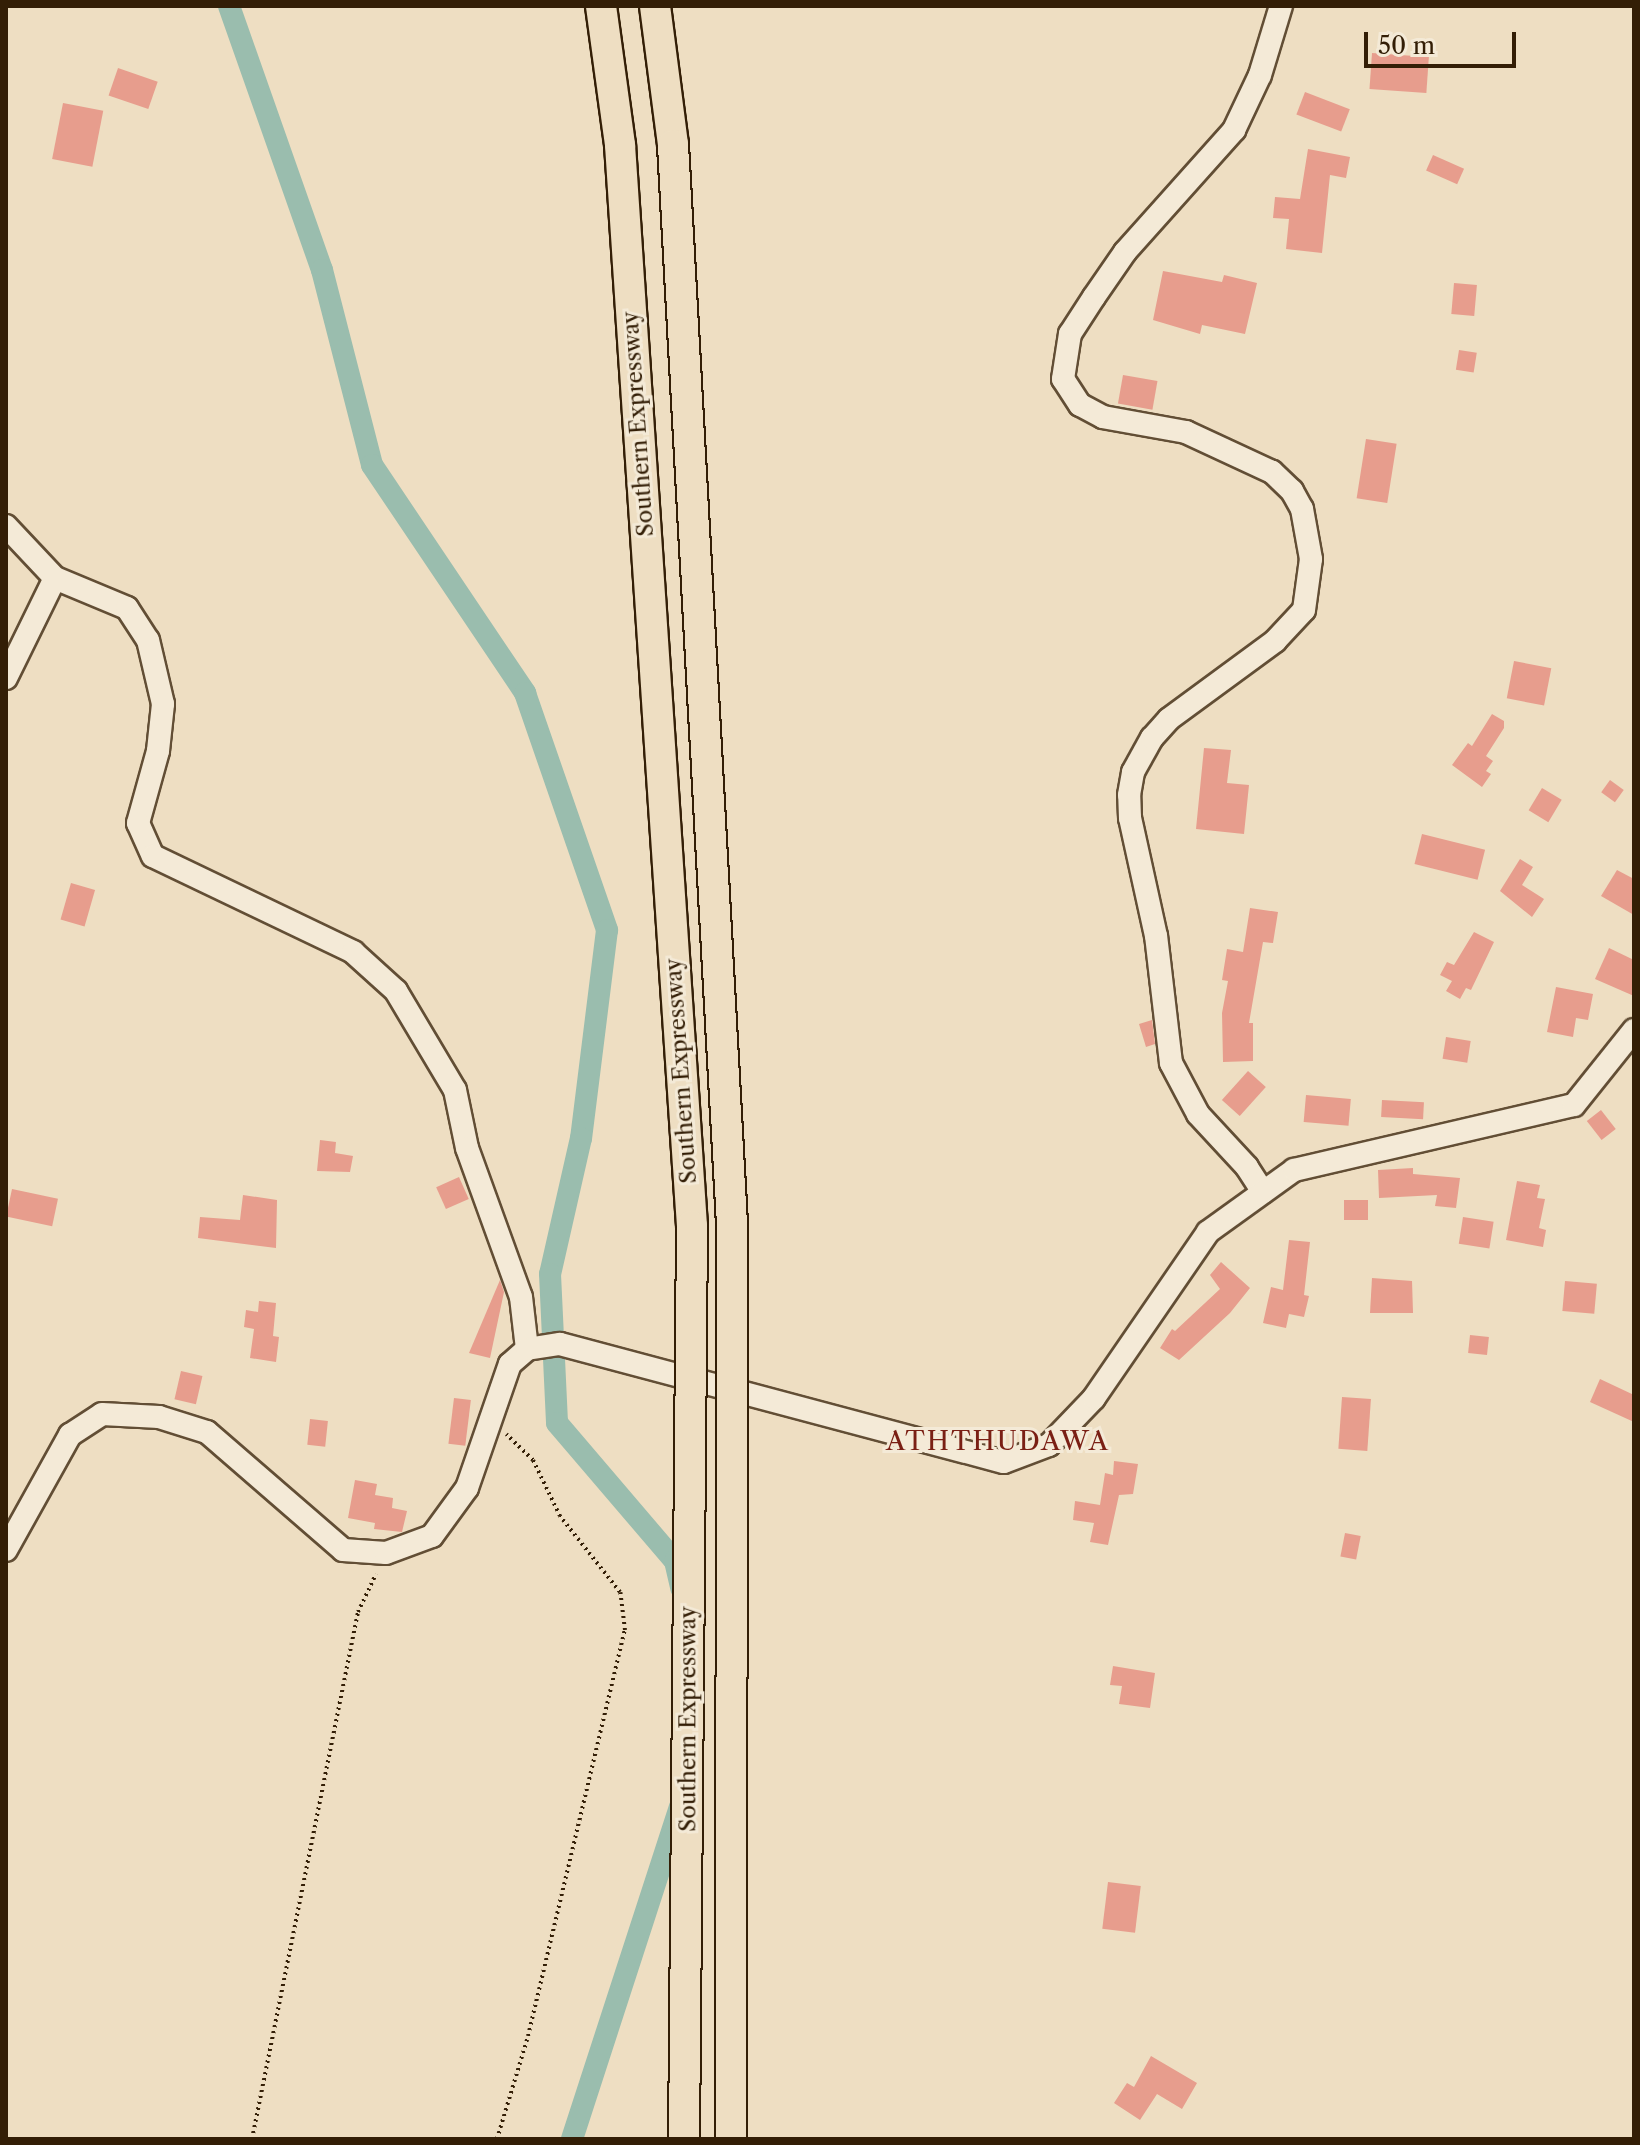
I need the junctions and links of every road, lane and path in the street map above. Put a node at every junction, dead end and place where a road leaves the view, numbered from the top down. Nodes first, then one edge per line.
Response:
1 (601, 6) edge
2 (655, 6) edge
3 (1281, 6) edge
4 (6, 526) edge
5 (55, 578) junction
6 (6, 678) edge
7 (1634, 1030) edge
8 (1263, 1192) junction
9 (531, 1348) junction
10 (490, 1418) junction
11 (6, 1550) edge
12 (386, 1553) junction
13 (252, 2139) edge
14 (497, 2139) edge
15 (684, 2139) edge
16 (731, 2139) edge

1 - 15 highway, Southern Expressway, bridge
2 - 16 highway, Southern Expressway, bridge
3 - 8 street
4 - 5 street
5 - 6 street
5 - 9 street
7 - 8 street
8 - 9 street
9 - 10 street
10 - 12 street
10 - 14 path
11 - 12 street
12 - 13 path

